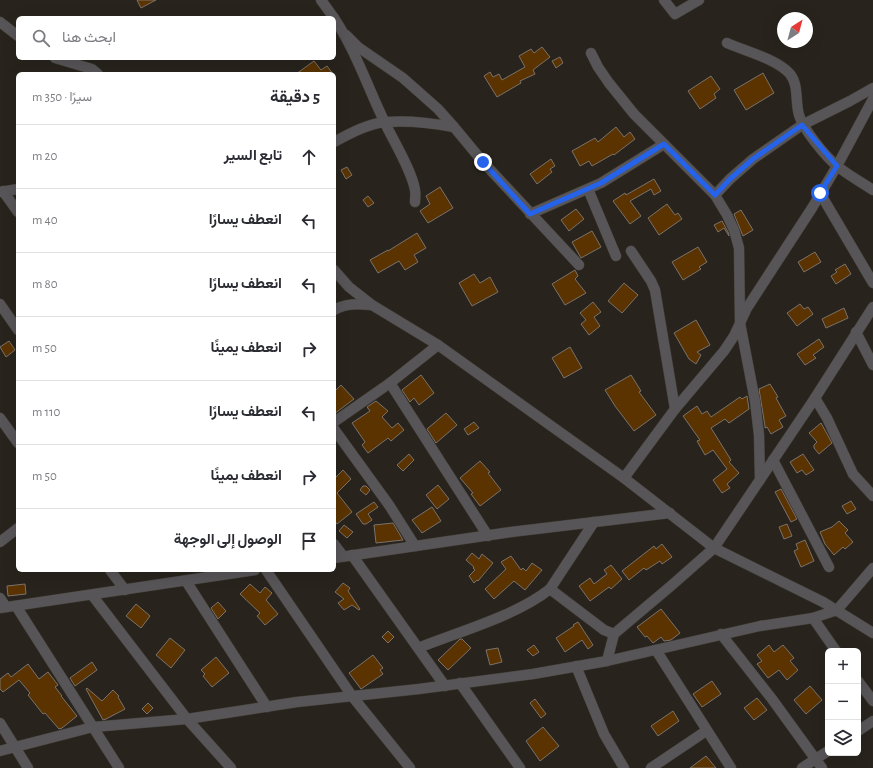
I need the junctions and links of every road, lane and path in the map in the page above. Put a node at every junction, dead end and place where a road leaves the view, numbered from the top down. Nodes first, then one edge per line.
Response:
1 (321, 0) edge
2 (664, 0) edge
3 (698, 0) edge
4 (333, 16) edge
5 (336, 21) edge
6 (0, 22) edge
7 (16, 34) edge
8 (346, 36) junction
9 (727, 43) dead end
10 (591, 53) dead end
11 (62, 60) edge
12 (96, 72) edge
13 (873, 88) edge
14 (873, 99) edge
15 (384, 122) junction
16 (802, 125) junction
17 (454, 127) junction
18 (336, 141) edge
19 (664, 144) junction
20 (837, 166) junction
21 (16, 189) edge
22 (588, 189) junction
23 (873, 190) edge
24 (2, 192) edge
25 (820, 193) junction
26 (715, 195) junction
27 (415, 202) dead end
28 (16, 210) edge
29 (530, 214) junction
30 (631, 251) dead end
31 (616, 256) dead end
32 (579, 265) dead end
33 (336, 272) edge
34 (873, 284) edge
35 (0, 304) edge
36 (372, 305) junction
37 (873, 307) edge
38 (336, 309) edge
39 (740, 323) junction
40 (16, 327) edge
41 (856, 332) junction
42 (438, 345) junction
43 (873, 365) edge
44 (390, 383) junction
45 (814, 398) junction
46 (675, 409) junction
47 (0, 418) edge
48 (336, 421) edge
49 (336, 432) edge
50 (16, 441) edge
51 (773, 460) junction
52 (624, 478) junction
53 (760, 480) junction
54 (873, 496) edge
55 (670, 513) junction
56 (594, 522) junction
57 (16, 529) edge
58 (488, 536) junction
59 (1, 539) edge
60 (415, 546) junction
61 (336, 547) edge
62 (714, 548) junction
63 (343, 557) edge
64 (829, 567) dead end
65 (873, 568) edge
66 (112, 572) edge
67 (226, 572) edge
68 (267, 572) edge
69 (196, 574) edge
70 (186, 580) junction
71 (550, 589) junction
72 (125, 590) junction
73 (92, 594) junction
74 (0, 598) edge
75 (7, 607) edge
76 (837, 610) junction
77 (813, 618) junction
78 (873, 633) edge
79 (614, 634) junction
80 (721, 634) junction
81 (418, 648) junction
82 (834, 648) edge
83 (656, 650) junction
84 (607, 661) junction
85 (576, 666) junction
86 (460, 684) junction
87 (860, 684) edge
88 (445, 686) junction
89 (352, 696) junction
90 (873, 701) edge
91 (267, 707) junction
92 (187, 718) junction
93 (873, 721) edge
94 (0, 723) edge
95 (93, 727) junction
96 (861, 729) edge
97 (706, 731) junction
98 (15, 746) junction
99 (0, 751) edge
100 (825, 753) edge
101 (816, 759) junction
102 (28, 768) edge
103 (119, 768) edge
104 (230, 768) edge
105 (410, 768) edge
106 (520, 768) edge
107 (624, 768) edge
108 (651, 768) edge
109 (731, 768) edge
110 (802, 768) edge
111 (822, 768) edge

1 - 4 street
2 - 3 street
5 - 8 street
6 - 7 street
8 - 15 street
8 - 17 street
9 - 16 street
10 - 19 street
11 - 12 street
13 - 16 street
14 - 20 street
15 - 17 street
15 - 18 street
15 - 27 street
16 - 20 street
16 - 26 street
17 - 29 street
19 - 22 street
19 - 26 street
20 - 23 street
20 - 25 street
21 - 24 street
22 - 29 street
22 - 31 street
24 - 28 street
25 - 34 street
25 - 39 street
26 - 39 street
29 - 32 street
30 - 46 street
33 - 36 street
35 - 40 street
36 - 38 street
36 - 42 street
37 - 41 street
39 - 46 street
39 - 53 street
41 - 43 street
41 - 45 street
42 - 44 street
42 - 52 street
44 - 48 street
44 - 58 street
45 - 51 street
45 - 54 street
46 - 52 street
47 - 50 street
49 - 60 street
51 - 53 street
51 - 64 street
52 - 55 street
53 - 62 street
55 - 56 street
55 - 62 street
56 - 58 street
56 - 71 street
57 - 59 street
58 - 60 street
60 - 63 street
61 - 63 street
62 - 76 street
62 - 79 street
63 - 81 street
65 - 76 street
66 - 72 street
67 - 69 street
68 - 89 street
69 - 70 street
70 - 72 street
70 - 91 street
71 - 79 street
71 - 81 street
72 - 73 street
73 - 75 street
73 - 92 street
74 - 75 street
75 - 95 street
76 - 77 street
76 - 78 street
77 - 80 street
77 - 82 street
79 - 84 street
80 - 83 street
80 - 101 street
81 - 88 street
83 - 84 street
83 - 97 street
84 - 85 street
85 - 86 street
85 - 107 street
86 - 88 street
86 - 106 street
87 - 90 street
88 - 89 street
89 - 91 street
89 - 105 street
91 - 92 street
92 - 95 street
92 - 104 street
93 - 96 street
94 - 98 street
95 - 98 street
95 - 103 street
97 - 108 street
97 - 109 street
98 - 99 street
98 - 102 street
100 - 101 street
101 - 110 street
101 - 111 street

